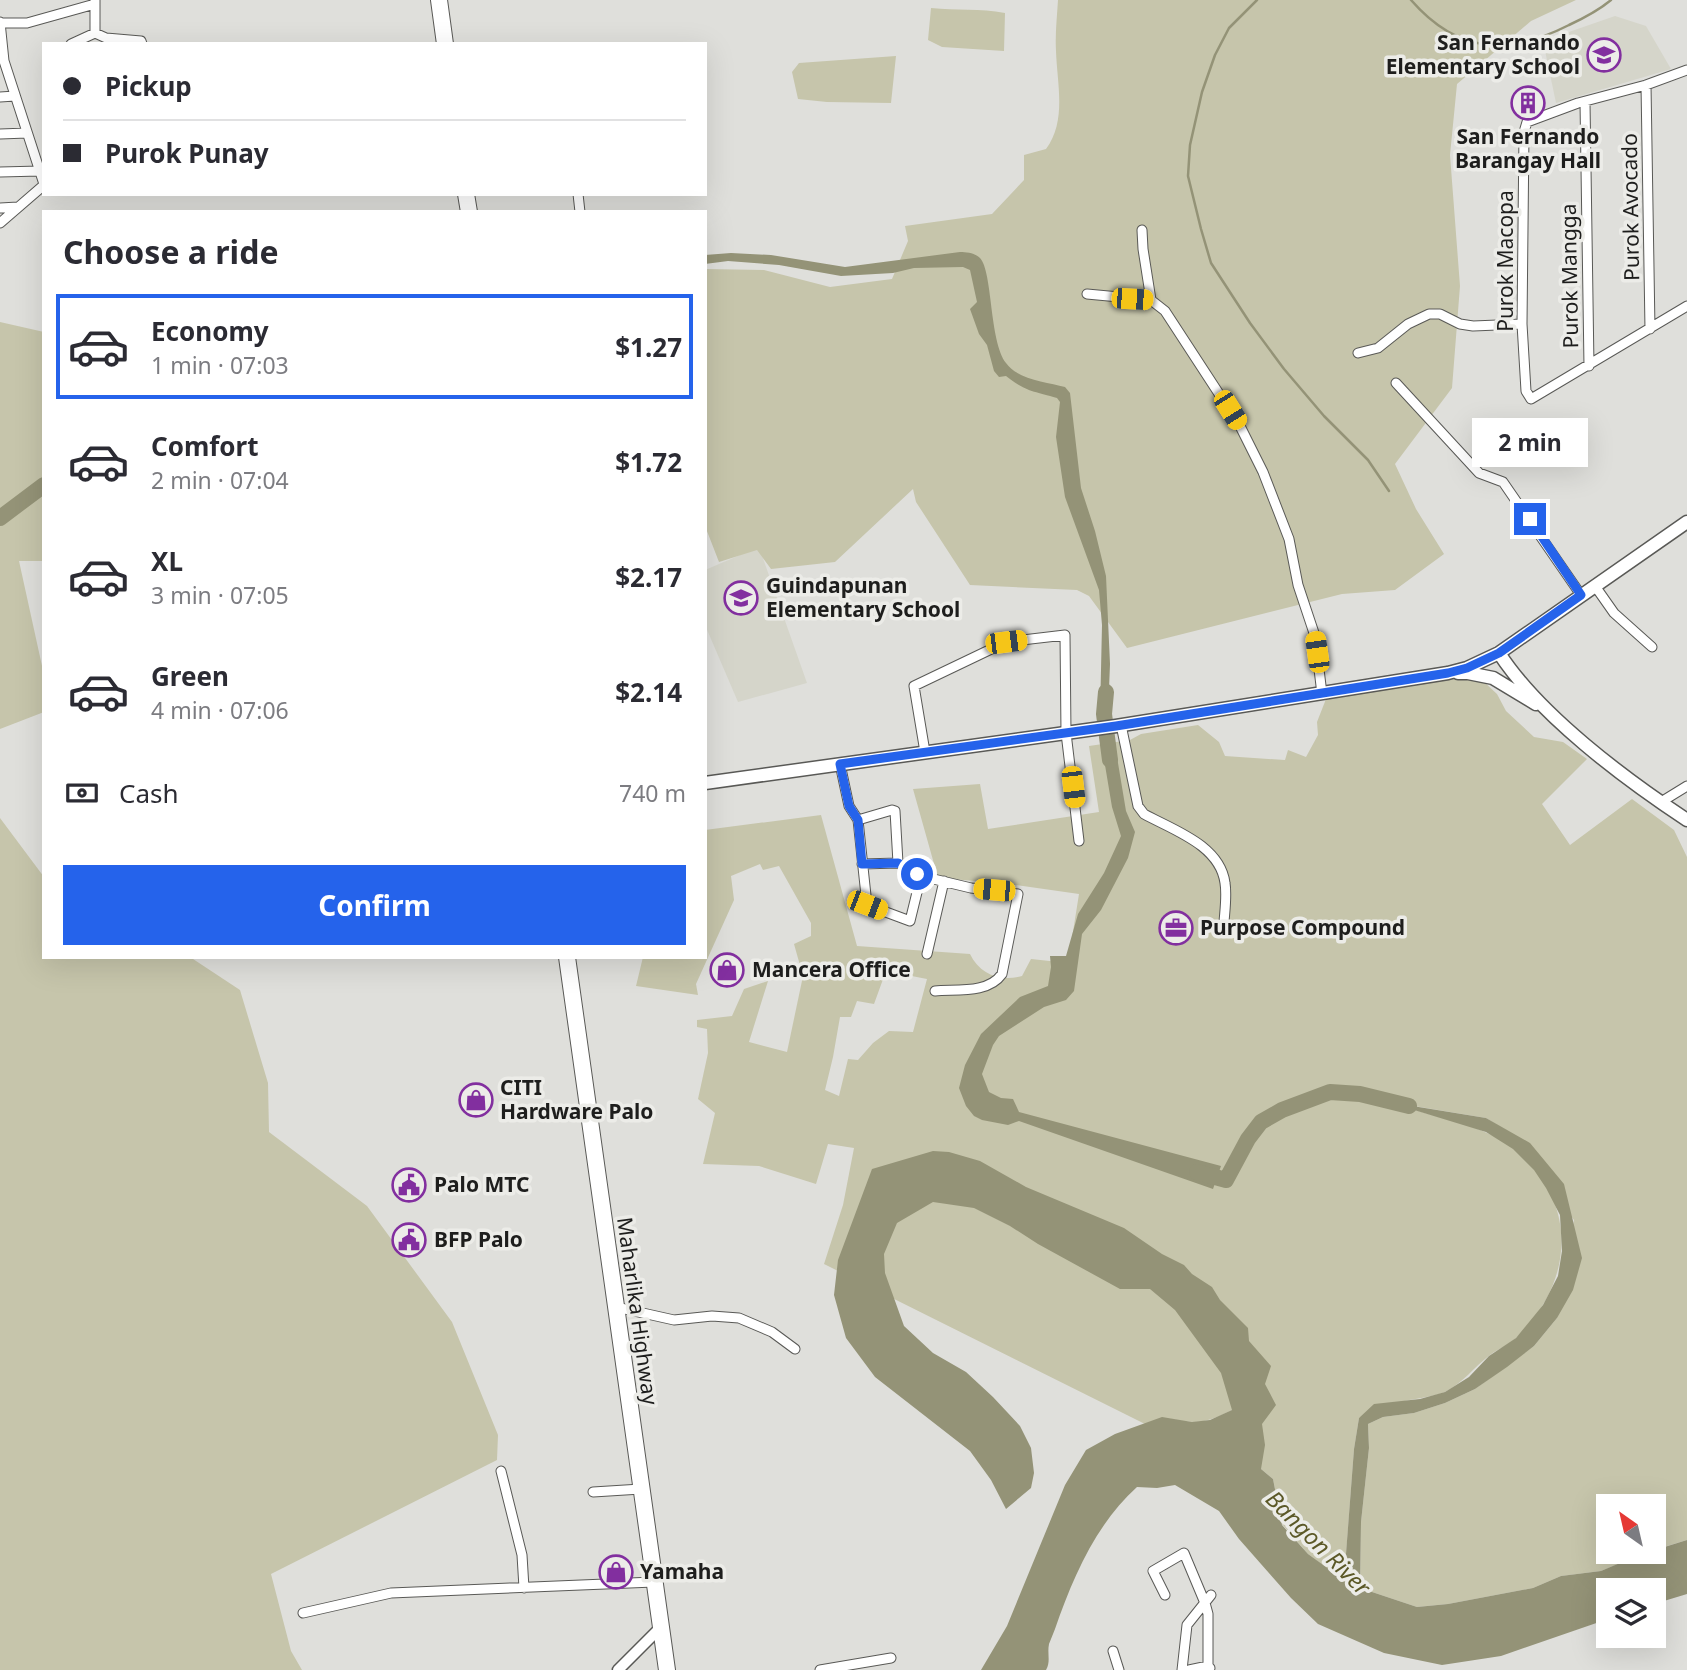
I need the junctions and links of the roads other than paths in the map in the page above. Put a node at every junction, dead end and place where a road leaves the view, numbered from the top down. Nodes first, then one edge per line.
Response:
1 (439, 0) edge
2 (95, 2) edge
3 (0, 23) edge
4 (95, 33) junction
5 (75, 42) edge
6 (141, 42) edge
7 (445, 42) edge
8 (2, 61) edge
9 (1687, 70) edge
10 (1646, 85) junction
11 (15, 96) junction
12 (0, 97) edge
13 (1585, 102) junction
14 (27, 133) junction
15 (0, 134) edge
16 (40, 171) junction
17 (0, 172) edge
18 (42, 178) edge
19 (42, 186) edge
20 (18, 207) junction
21 (0, 208) edge
22 (0, 223) edge
23 (1142, 230) dead end
24 (1087, 294) dead end
25 (1151, 300) junction
26 (1687, 306) edge
27 (1522, 324) junction
28 (1650, 329) junction
29 (1357, 353) dead end
30 (1589, 366) junction
31 (1396, 383) dead end
32 (1687, 522) edge
33 (1595, 586) junction
34 (1581, 595) junction
35 (1652, 647) dead end
36 (1499, 653) junction
37 (1483, 661) junction
38 (1448, 673) junction
39 (1493, 678) junction
40 (1322, 694) junction
41 (1540, 705) junction
42 (1119, 725) junction
43 (1066, 733) junction
44 (925, 752) junction
45 (840, 764) junction
46 (707, 783) edge
47 (1687, 786) edge
48 (1661, 802) junction
49 (858, 820) junction
50 (1687, 820) edge
51 (1079, 841) dead end
52 (898, 863) junction
53 (862, 864) junction
54 (921, 876) junction
55 (944, 881) junction
56 (1224, 922) dead end
57 (928, 954) dead end
58 (568, 959) edge
59 (935, 991) dead end
60 (616, 1307) junction
61 (795, 1349) dead end
62 (502, 1471) dead end
63 (641, 1489) junction
64 (593, 1492) dead end
65 (654, 1582) junction
66 (524, 1588) junction
67 (1165, 1595) dead end
68 (1208, 1599) junction
69 (303, 1613) dead end
70 (661, 1627) junction
71 (1113, 1651) dead end
72 (891, 1658) dead end
73 (1210, 1668) edge
74 (618, 1670) edge
75 (667, 1670) edge
76 (820, 1670) edge
77 (1119, 1670) edge
78 (1182, 1670) edge
79 (1189, 1670) edge

1 - 7 highway
2 - 3 street
2 - 4 street
3 - 8 street
4 - 5 street
4 - 6 street
8 - 11 street
9 - 10 street
10 - 13 street
10 - 28 street, Purok Avocado
11 - 12 street
11 - 14 street
13 - 27 street, Purok Macopa
13 - 30 street, Purok Mangga
14 - 15 street
14 - 16 street
16 - 17 street
16 - 18 street
19 - 20 street
20 - 21 street
20 - 22 street
23 - 25 street
24 - 25 street
25 - 40 street
26 - 28 street
27 - 29 street
27 - 30 street, Purok Macopa
28 - 30 street
31 - 34 street
32 - 33 main road
33 - 34 main road
33 - 35 street
34 - 36 main road
36 - 37 main road
36 - 41 main road
37 - 38 main road
37 - 39 main road
38 - 39 main road
38 - 40 main road
39 - 41 main road
40 - 42 main road
41 - 48 main road
42 - 43 main road
42 - 56 street
43 - 44 main road
43 - 44 street
43 - 51 street
44 - 45 main road
45 - 46 main road
45 - 49 street
47 - 48 street
48 - 50 main road
49 - 52 street
49 - 53 street
52 - 53 street
52 - 54 street
53 - 54 street
54 - 55 street
55 - 57 street
55 - 59 street
58 - 60 highway, Maharlika Highway
60 - 61 street
60 - 63 highway, Maharlika Highway
62 - 66 street
63 - 64 street
63 - 65 highway, Maharlika Highway
65 - 66 street
65 - 70 highway, Maharlika Highway
66 - 69 street
67 - 68 street
68 - 73 street
68 - 78 street
70 - 74 street
70 - 75 highway, Maharlika Highway
71 - 77 street
72 - 76 street
73 - 79 street

